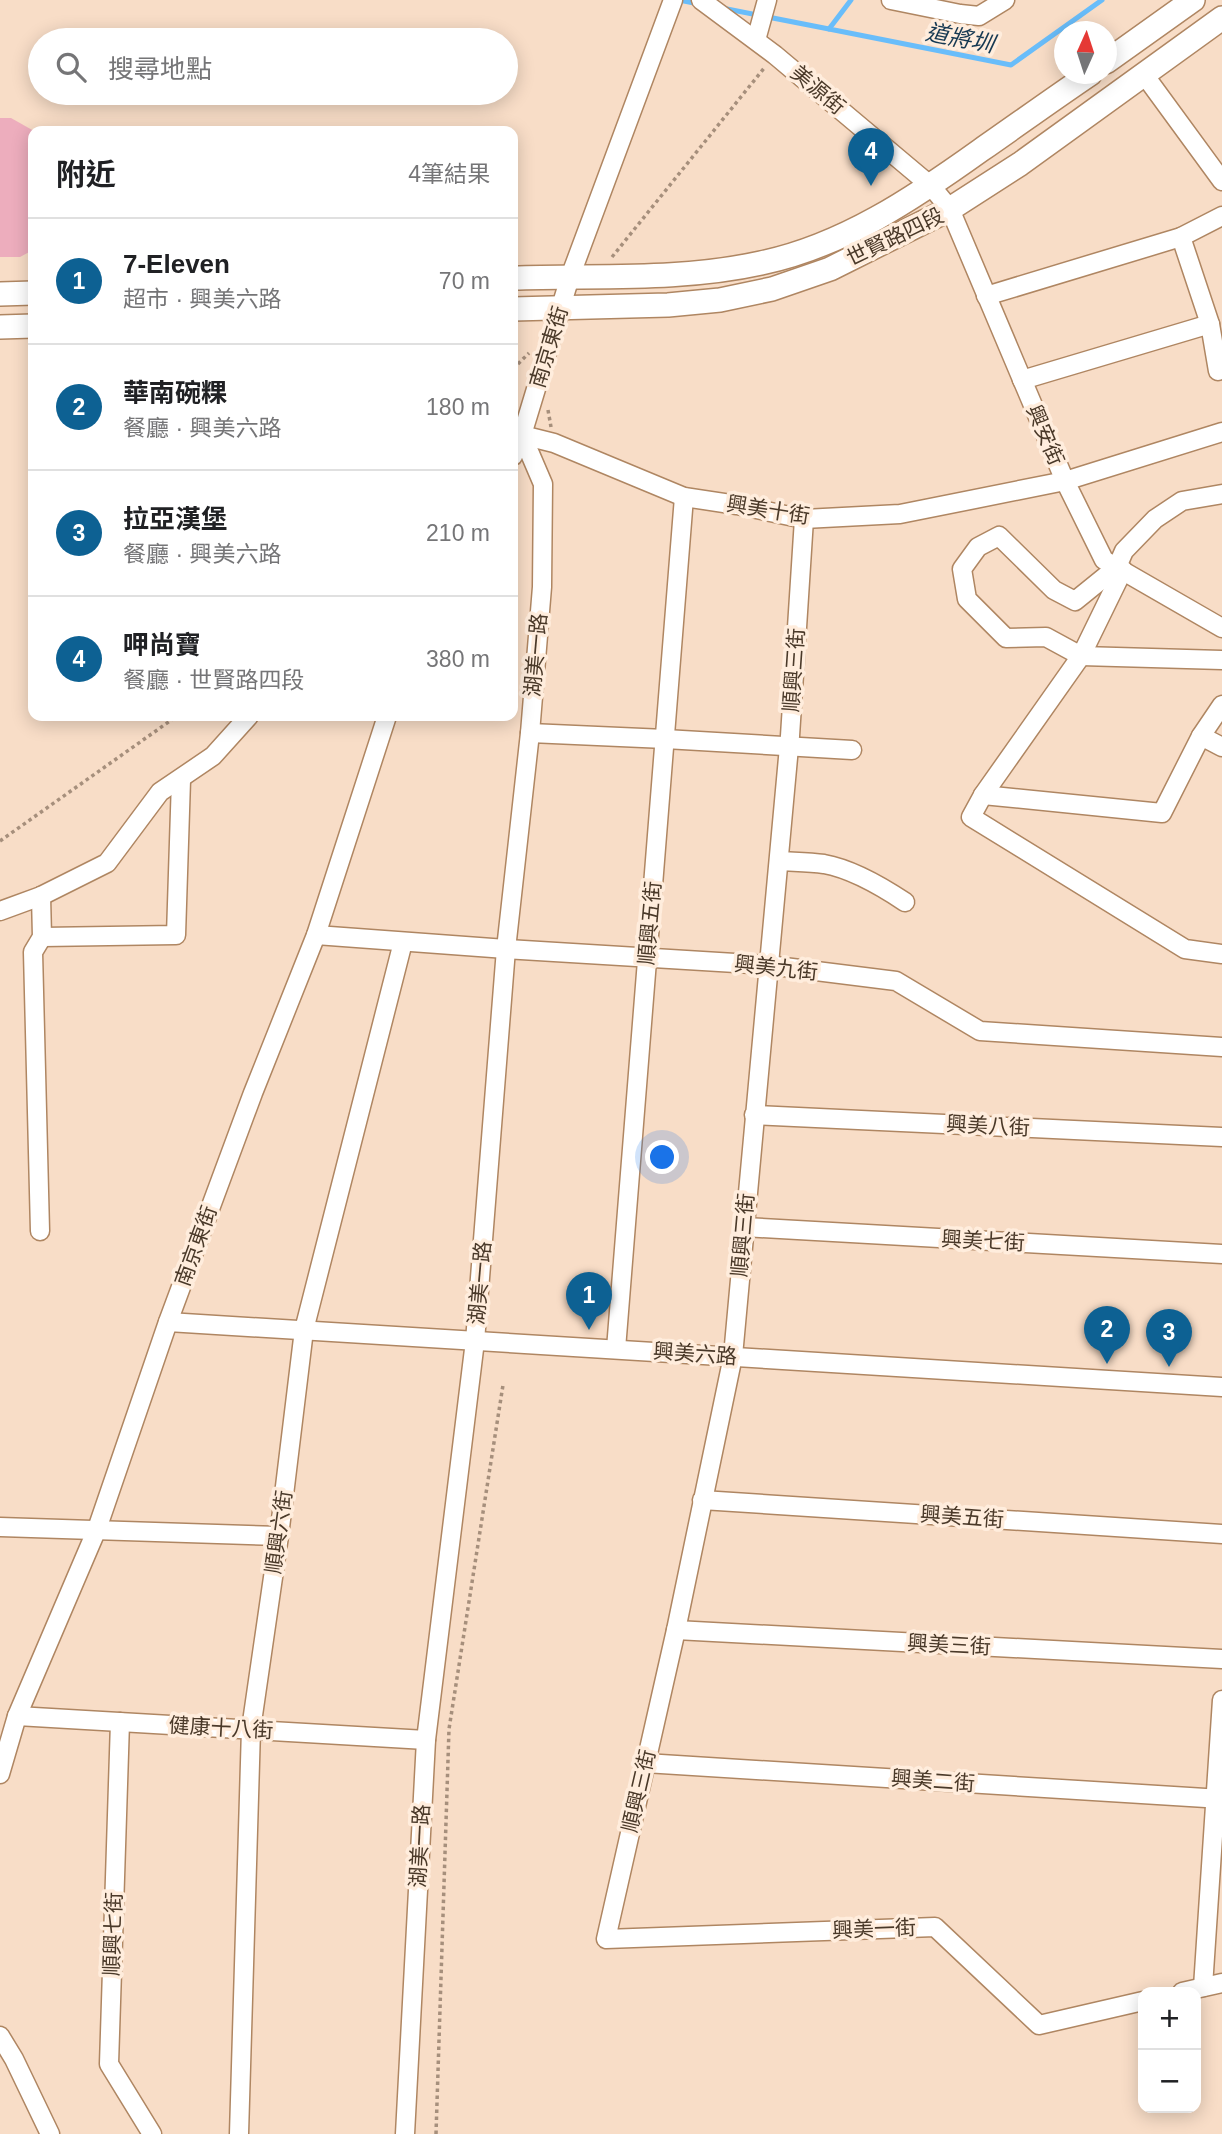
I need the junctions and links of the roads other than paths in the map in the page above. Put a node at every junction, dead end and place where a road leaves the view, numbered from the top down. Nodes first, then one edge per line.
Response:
1 (673, 0) edge
2 (767, 0) edge
3 (891, 0) edge
4 (1005, 0) edge
5 (1194, 0) edge
6 (706, 3) edge
7 (1222, 18) edge
8 (756, 40) junction
9 (1117, 55) edge
10 (1143, 73) junction
11 (1076, 84) edge
12 (1222, 181) edge
13 (930, 186) junction
14 (950, 209) junction
15 (1222, 216) edge
16 (1181, 237) junction
17 (570, 276) junction
18 (518, 278) edge
19 (28, 293) edge
20 (0, 294) edge
21 (986, 296) junction
22 (561, 308) junction
23 (518, 309) edge
24 (1210, 324) junction
25 (28, 326) edge
26 (0, 327) edge
27 (1218, 371) dead end
28 (1021, 380) junction
29 (1214, 434) edge
30 (522, 435) junction
31 (518, 444) edge
32 (1065, 481) junction
33 (1222, 494) edge
34 (684, 497) junction
35 (804, 519) junction
36 (1120, 568) junction
37 (1222, 628) edge
38 (1082, 656) junction
39 (1222, 660) edge
40 (1222, 705) edge
41 (244, 721) edge
42 (385, 721) edge
43 (530, 733) junction
44 (1201, 736) junction
45 (665, 739) junction
46 (789, 746) junction
47 (1222, 747) edge
48 (852, 750) dead end
49 (181, 780) junction
50 (983, 795) junction
51 (779, 861) junction
52 (41, 897) junction
53 (905, 902) dead end
54 (0, 911) edge
55 (316, 935) junction
56 (42, 937) junction
57 (403, 942) junction
58 (506, 949) junction
59 (1222, 954) edge
60 (647, 958) junction
61 (768, 965) junction
62 (1222, 1047) edge
63 (754, 1115) junction
64 (1222, 1137) edge
65 (744, 1227) junction
66 (40, 1231) dead end
67 (1222, 1254) edge
68 (168, 1321) junction
69 (304, 1330) junction
70 (475, 1340) junction
71 (616, 1349) junction
72 (733, 1356) junction
73 (1222, 1387) edge
74 (702, 1500) junction
75 (0, 1527) edge
76 (97, 1530) junction
77 (1222, 1534) edge
78 (279, 1535) junction
79 (676, 1630) junction
80 (1222, 1659) edge
81 (1222, 1700) edge
82 (120, 1721) junction
83 (11, 1723) edge
84 (251, 1729) junction
85 (426, 1740) junction
86 (645, 1763) junction
87 (0, 1774) edge
88 (1218, 1799) edge
89 (606, 1939) joint
90 (1222, 1983) edge
91 (1203, 1987) joint
92 (1138, 2002) edge
93 (0, 2036) edge
94 (50, 2134) edge
95 (152, 2134) edge
96 (239, 2134) edge
97 (405, 2134) edge

1 - 17 street, 南京東街
2 - 8 street
3 - 4 street
5 - 9 main road
6 - 8 street, 美源街
7 - 10 main road, 世賢路四段
8 - 13 street, 美源街
10 - 12 street
10 - 14 main road, 世賢路四段
11 - 13 main road, 世賢路四段
13 - 14 street, 興安街
13 - 17 main road, 世賢路四段
14 - 21 street, 興安街
14 - 22 main road, 世賢路四段
15 - 16 street
16 - 21 street
16 - 24 street
17 - 18 main road, 世賢路四段
17 - 22 street, 南京東街
19 - 20 main road
21 - 28 street, 興安街
22 - 23 main road, 世賢路四段
22 - 30 street, 南京東街
24 - 27 street
24 - 28 street
25 - 26 main road
28 - 32 street, 興安街
29 - 32 street, 興美十街
30 - 31 street, 南京東街
30 - 34 street, 興美十街
30 - 43 street, 湖美一路
32 - 35 street, 興美十街
32 - 36 street, 興安街
33 - 36 street
34 - 35 street, 興美十街
34 - 45 street, 順興五街
35 - 46 street, 順興三街
36 - 37 street, 興安街
36 - 38 street
36 - 38 street
38 - 39 street
38 - 50 street
40 - 44 street
41 - 49 street
42 - 55 street, 南京東街
43 - 45 street
43 - 58 street, 湖美一路
44 - 47 street
44 - 50 street
45 - 46 street
45 - 60 street, 順興五街
46 - 48 street
46 - 51 street, 順興三街
49 - 52 street
49 - 56 street
50 - 59 street
51 - 53 street
51 - 61 street, 順興三街
52 - 54 street
52 - 56 street
55 - 57 street, 興美九街
55 - 68 street, 南京東街
56 - 66 street
57 - 58 street, 興美九街
57 - 69 street, 順興六街
58 - 60 street, 興美九街
58 - 70 street, 湖美一路
60 - 61 street, 興美九街
60 - 71 street, 順興五街
61 - 62 street, 興美九街
61 - 63 street, 順興三街
63 - 64 street, 興美八街
63 - 65 street, 順興三街
65 - 67 street, 興美七街
65 - 72 street, 順興三街
68 - 69 street, 興美六路
68 - 76 street, 南京東街
69 - 70 street, 興美六路
69 - 78 street, 順興六街
70 - 71 street, 興美六路
70 - 85 street, 湖美一路
71 - 72 street, 興美六路
72 - 73 street, 興美六路
72 - 74 street, 順興三街
74 - 77 street, 興美五街
74 - 79 street, 順興三街
75 - 76 street
76 - 78 street
76 - 83 street, 南京東街
78 - 84 street, 順興六街
79 - 80 street, 興美三街
79 - 86 street, 順興三街
81 - 88 street
82 - 83 street, 健康十八街
82 - 84 street, 健康十八街
82 - 95 street, 順興七街
83 - 87 street, 南京東街
84 - 85 street, 健康十八街
84 - 96 street, 順興六街
85 - 97 street, 湖美一路
86 - 88 street, 興美二街
86 - 89 street, 順興三街
88 - 91 street
89 - 92 street, 興美一街
90 - 91 street
93 - 94 street

